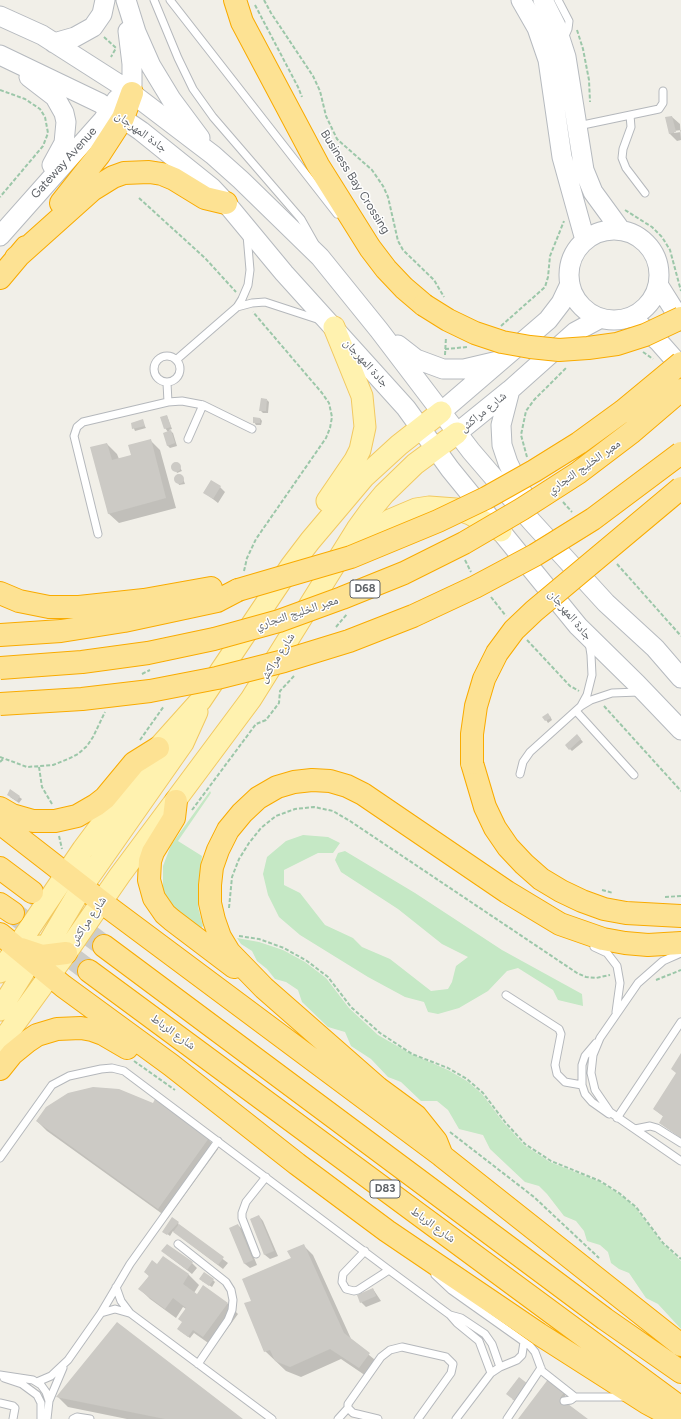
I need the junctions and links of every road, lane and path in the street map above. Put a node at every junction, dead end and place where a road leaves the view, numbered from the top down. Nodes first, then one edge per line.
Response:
1 (105, 0) edge
2 (126, 0) edge
3 (154, 0) edge
4 (170, 0) edge
5 (236, 0) edge
6 (252, 0) edge
7 (264, 0) edge
8 (521, 0) edge
9 (543, 0) edge
10 (558, 0) edge
11 (1, 16) edge
12 (575, 26) dead end
13 (93, 27) junction
14 (54, 42) junction
15 (562, 42) junction
16 (0, 55) edge
17 (111, 57) dead end
18 (23, 65) junction
19 (0, 90) edge
20 (128, 90) junction
21 (663, 91) dead end
22 (303, 101) dead end
23 (117, 114) junction
24 (630, 115) junction
25 (596, 122) junction
26 (576, 126) junction
27 (213, 155) junction
28 (40, 189) junction
29 (645, 193) dead end
30 (0, 197) edge
31 (140, 198) dead end
32 (226, 203) junction
33 (624, 209) dead end
34 (564, 217) dead end
35 (246, 226) junction
36 (620, 230) junction
37 (0, 236) edge
38 (585, 240) junction
39 (370, 248) junction
40 (16, 258) junction
41 (320, 258) junction
42 (0, 278) edge
43 (570, 284) junction
44 (659, 286) junction
45 (681, 292) edge
46 (244, 302) junction
47 (434, 304) junction
48 (600, 318) junction
49 (632, 318) junction
50 (681, 320) edge
51 (332, 325) junction
52 (500, 327) dead end
53 (379, 330) junction
54 (446, 336) dead end
55 (470, 347) dead end
56 (503, 359) junction
57 (176, 360) junction
58 (681, 363) edge
59 (681, 367) edge
60 (167, 383) junction
61 (510, 390) junction
62 (681, 390) edge
63 (168, 402) junction
64 (203, 405) junction
65 (441, 412) junction
66 (421, 428) junction
67 (252, 429) dead end
68 (457, 433) junction
69 (188, 439) dead end
70 (436, 448) junction
71 (681, 453) edge
72 (681, 488) edge
73 (532, 522) junction
74 (501, 531) junction
75 (98, 534) dead end
76 (310, 541) junction
77 (464, 556) dead end
78 (333, 568) junction
79 (473, 574) dead end
80 (241, 582) junction
81 (0, 593) edge
82 (491, 596) dead end
83 (348, 613) dead end
84 (508, 619) dead end
85 (332, 631) dead end
86 (0, 635) edge
87 (523, 635) dead end
88 (586, 636) junction
89 (0, 668) edge
90 (154, 669) dead end
91 (296, 673) dead end
92 (141, 675) dead end
93 (681, 678) edge
94 (646, 693) junction
95 (589, 698) junction
96 (168, 700) dead end
97 (201, 700) junction
98 (0, 704) edge
99 (107, 707) dead end
100 (579, 708) junction
101 (681, 730) edge
102 (136, 745) dead end
103 (158, 748) junction
104 (1, 758) edge
105 (0, 762) edge
106 (39, 767) junction
107 (520, 774) dead end
108 (634, 776) dead end
109 (681, 791) edge
110 (184, 806) junction
111 (52, 807) dead end
112 (0, 808) edge
113 (0, 823) edge
114 (0, 868) edge
115 (74, 880) junction
116 (601, 889) dead end
117 (32, 892) tunnel mouth
118 (615, 893) dead end
119 (681, 896) edge
120 (101, 902) junction
121 (229, 909) dead end
122 (673, 910) edge
123 (232, 935) dead end
124 (681, 943) edge
125 (587, 944) dead end
126 (104, 946) tunnel mouth
127 (681, 953) edge
128 (35, 954) edge
129 (681, 970) edge
130 (89, 971) tunnel mouth
131 (0, 972) edge
132 (619, 973) junction
133 (644, 976) junction
134 (264, 988) junction
135 (506, 995) dead end
136 (0, 1010) edge
137 (615, 1014) junction
138 (681, 1022) edge
139 (600, 1038) junction
140 (0, 1044) edge
141 (171, 1065) junction
142 (0, 1069) edge
143 (582, 1085) junction
144 (617, 1118) junction
145 (447, 1129) dead end
146 (634, 1129) junction
147 (218, 1141) junction
148 (681, 1142) edge
149 (442, 1156) junction
150 (0, 1158) edge
151 (681, 1160) edge
152 (266, 1177) junction
153 (178, 1244) dead end
154 (365, 1251) junction
155 (416, 1251) junction
156 (256, 1254) dead end
157 (681, 1259) edge
158 (603, 1261) dead end
159 (389, 1270) junction
160 (116, 1287) junction
161 (101, 1313) junction
162 (130, 1313) junction
163 (450, 1315) junction
164 (524, 1342) junction
165 (681, 1345) edge
166 (68, 1360) junction
167 (198, 1364) junction
168 (500, 1367) junction
169 (541, 1368) junction
170 (681, 1372) edge
171 (491, 1373) junction
172 (0, 1376) edge
173 (37, 1382) junction
174 (575, 1397) junction
175 (49, 1401) junction
176 (564, 1401) dead end
177 (0, 1403) edge
178 (647, 1403) junction
179 (348, 1408) junction
180 (681, 1408) edge
181 (509, 1418) edge
182 (13, 1419) edge
183 (40, 1419) edge
184 (46, 1419) edge
185 (73, 1419) edge
186 (90, 1419) edge
187 (272, 1419) edge
188 (338, 1419) edge
189 (378, 1419) edge
190 (418, 1419) edge
191 (456, 1419) edge
192 (677, 1419) edge

1 - 13 main road
2 - 20 main road
2 - 27 main road
3 - 41 lane
4 - 39 lane
5 - 39 highway
6 - 22 path
7 - 47 path
8 - 38 main road
9 - 15 main road
10 - 15 lane
11 - 14 main road, جادة المهرجان
12 - 25 path
13 - 14 main road
13 - 17 path
14 - 20 main road, جادة المهرجان
15 - 26 main road
16 - 18 main road, جادة المهرجان
18 - 23 main road, جادة المهرجان
18 - 28 main road
19 - 30 path
20 - 23 highway
20 - 27 main road, جادة المهرجان
21 - 24 lane
23 - 28 main road, Gateway Avenue
23 - 32 main road, جادة المهرجان
23 - 40 highway
24 - 25 lane
24 - 29 lane
25 - 26 lane
26 - 36 main road
27 - 41 main road, جادة المهرجان
28 - 37 main road, Gateway Avenue
31 - 46 path
32 - 35 main road, جادة المهرجان
32 - 40 highway
33 - 45 path
34 - 52 path
35 - 46 lane
35 - 51 main road, جادة المهرجان
36 - 38 main road
36 - 44 main road
38 - 43 main road
39 - 47 highway
40 - 42 highway
41 - 53 main road, جادة المهرجان
43 - 48 main road
43 - 56 main road, شارع مراكش
44 - 49 main road
44 - 50 main road
46 - 51 lane
46 - 57 lane
46 - 80 path
47 - 50 highway, bridge
48 - 49 main road
48 - 61 main road, شارع مراكش
49 - 59 main road
51 - 66 main road, جادة المهرجان
51 - 76 main road
53 - 56 main road
53 - 65 main road, جادة المهرجان
54 - 55 path
56 - 65 main road, شارع مراكش
57 - 60 lane
57 - 60 lane
58 - 80 highway, bridge
60 - 63 lane
61 - 68 main road, شارع مراكش
61 - 73 main road
62 - 89 highway, معبر الخليج التجاري / D68, bridge
63 - 64 lane
63 - 75 lane
64 - 67 lane
64 - 69 lane
65 - 66 main road, شارع مراكش
65 - 68 main road, جادة المهرجان
66 - 70 main road, جادة المهرجان
66 - 76 main road, شارع مراكش
68 - 70 main road, شارع مراكش
68 - 73 main road, جادة المهرجان
70 - 74 main road, جادة المهرجان
70 - 78 main road, شارع مراكش
71 - 98 highway, bridge
72 - 122 highway, bridge
73 - 93 main road, جادة المهرجان
74 - 78 main road
74 - 88 main road, جادة المهرجان
76 - 97 main road, شارع مراكش
77 - 79 path
78 - 110 main road, شارع مراكش
80 - 81 highway
80 - 86 highway
82 - 84 path
83 - 85 path
87 - 95 path
88 - 94 main road, جادة المهرجان
88 - 95 lane
90 - 92 path
91 - 110 path
94 - 95 lane
94 - 101 main road, جادة المهرجان
95 - 100 lane
95 - 109 path
96 - 102 path
97 - 103 main road, شارع مراكش
97 - 115 main road
99 - 106 path
100 - 107 lane
100 - 108 lane
103 - 112 highway
103 - 115 main road, شارع مراكش
104 - 105 path
104 - 106 path
106 - 111 path
110 - 120 main road, شارع مراكش
110 - 134 highway
113 - 115 highway
114 - 117 highway
115 - 120 highway
115 - 128 main road, شارع مراكش
115 - 128 main road
116 - 118 path
119 - 122 path
120 - 128 main road, شارع مراكش
120 - 149 highway
121 - 132 path
123 - 157 path
124 - 134 highway
125 - 132 lane
126 - 170 highway, D83
127 - 133 lane
128 - 131 main road, شارع مراكش
128 - 136 main road
128 - 140 main road, شارع مراكش
128 - 141 highway
129 - 133 path
130 - 180 highway, شارع الرباط / D83
132 - 137 lane
133 - 137 lane
134 - 149 highway
135 - 143 lane
137 - 139 lane
138 - 144 lane
139 - 143 lane
139 - 144 lane
141 - 142 highway
141 - 155 highway
143 - 144 lane
144 - 146 lane
145 - 158 path
146 - 148 lane
146 - 151 lane
147 - 150 lane
147 - 152 lane
147 - 160 lane
149 - 165 highway
152 - 154 lane
152 - 156 lane
153 - 167 lane
154 - 159 lane
154 - 159 lane
155 - 164 lane
155 - 178 highway
159 - 163 lane
160 - 161 lane
160 - 162 lane
161 - 162 lane
161 - 166 lane
162 - 167 lane
163 - 168 lane
163 - 171 lane
164 - 168 lane
164 - 169 lane
166 - 173 lane
166 - 175 lane
167 - 187 lane
168 - 171 lane
169 - 174 lane
169 - 181 lane
171 - 191 lane
172 - 173 lane
172 - 183 lane
173 - 175 lane
174 - 176 lane
174 - 178 lane
175 - 184 lane
177 - 182 lane
178 - 192 highway
179 - 188 lane
179 - 189 lane
179 - 190 lane
185 - 186 lane

